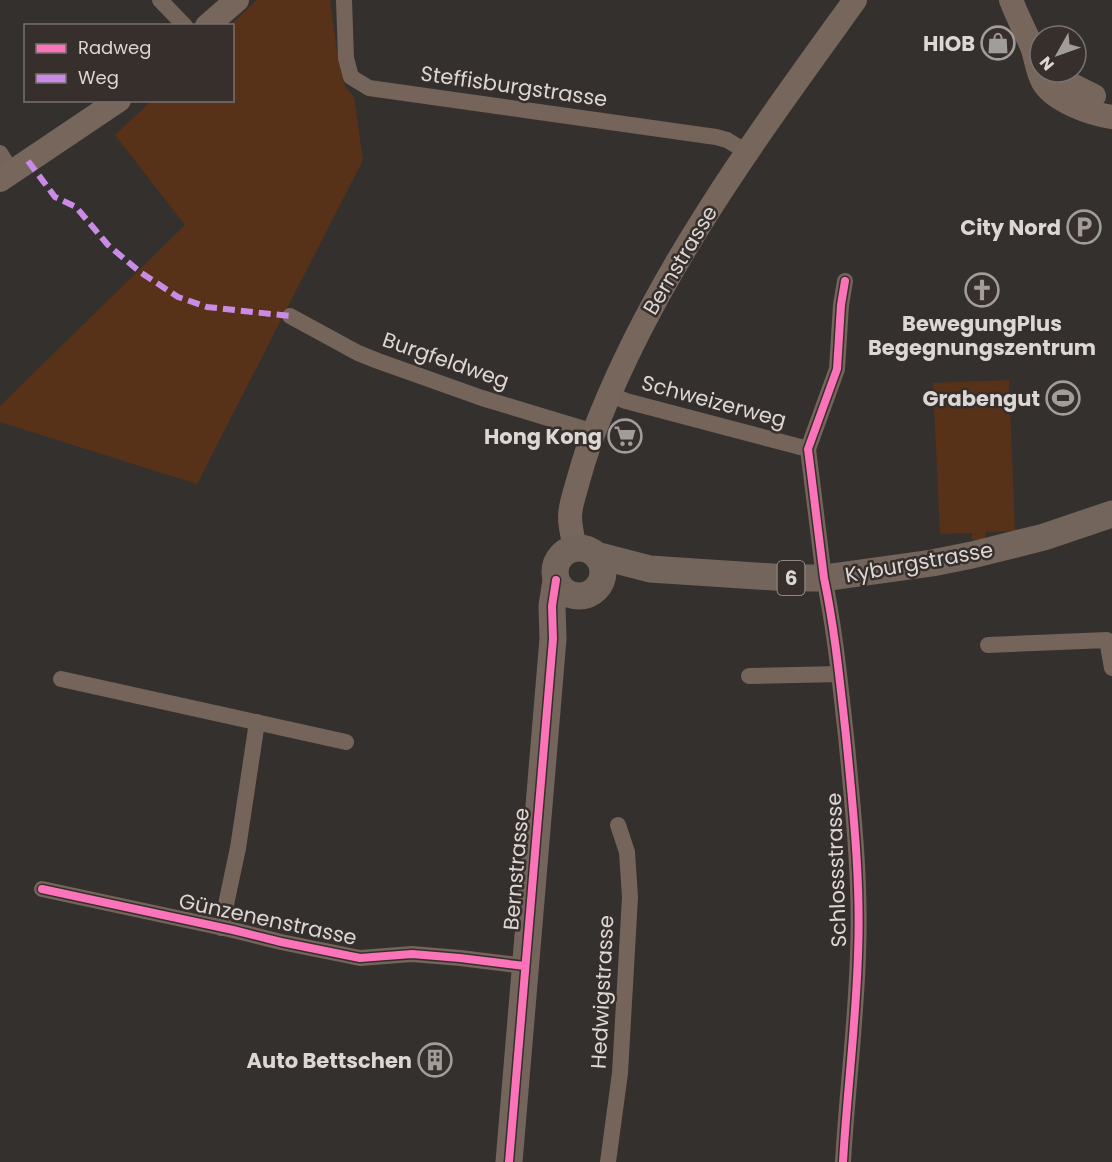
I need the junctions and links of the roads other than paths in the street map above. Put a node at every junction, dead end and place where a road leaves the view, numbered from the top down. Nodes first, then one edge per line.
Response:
1 (160, 0) edge
2 (237, 0) edge
3 (344, 0) edge
4 (855, 0) edge
5 (1011, 0) edge
6 (183, 24) edge
7 (209, 24) edge
8 (1028, 35) edge
9 (1045, 84) edge
10 (1070, 84) edge
11 (115, 102) edge
12 (1112, 104) edge
13 (1112, 117) edge
14 (747, 152) junction
15 (4, 168) edge
16 (844, 281) dead end
17 (290, 316) dead end
18 (609, 394) junction
19 (594, 432) junction
20 (808, 449) junction
21 (1112, 513) edge
22 (586, 552) junction
23 (650, 569) junction
24 (824, 578) junction
25 (556, 580) junction
26 (589, 591) junction
27 (553, 639) junction
28 (988, 645) dead end
29 (1112, 668) edge
30 (839, 674) junction
31 (749, 676) dead end
32 (61, 679) dead end
33 (257, 722) junction
34 (346, 742) dead end
35 (618, 825) dead end
36 (42, 889) dead end
37 (221, 928) junction
38 (525, 966) junction
39 (509, 1162) edge
40 (608, 1162) edge
41 (843, 1162) edge

1 - 6 street
2 - 7 main road
3 - 14 street, Steffisburgstrasse
4 - 14 main road, Bernstrasse
5 - 8 main road
9 - 13 main road
10 - 12 main road
11 - 15 main road
14 - 18 main road, Bernstrasse
16 - 20 street, Schweizerweg
17 - 19 street, Burgfeldweg
18 - 19 main road, Bernstrasse
18 - 20 street, Schweizerweg
19 - 22 main road, Bernstrasse
20 - 24 street, Schweizerweg
21 - 24 main road, Kyburgstrasse / 6
22 - 23 main road, Kyburgstrasse / 6
22 - 25 main road
22 - 26 main road
23 - 24 main road, Kyburgstrasse / 6
23 - 26 main road, Kyburgstrasse / 6
24 - 30 street, Schlossstrasse
25 - 26 main road
25 - 27 main road, Bernstrasse
26 - 27 main road, Bernstrasse
27 - 38 main road, Bernstrasse
28 - 29 street
30 - 31 street
30 - 41 street, Schlossstrasse
32 - 33 street
33 - 34 street
33 - 37 street
35 - 40 street, Hedwigstrasse
36 - 37 street, Günzenenstrasse
37 - 38 street, Günzenenstrasse
38 - 39 main road, Bernstrasse

